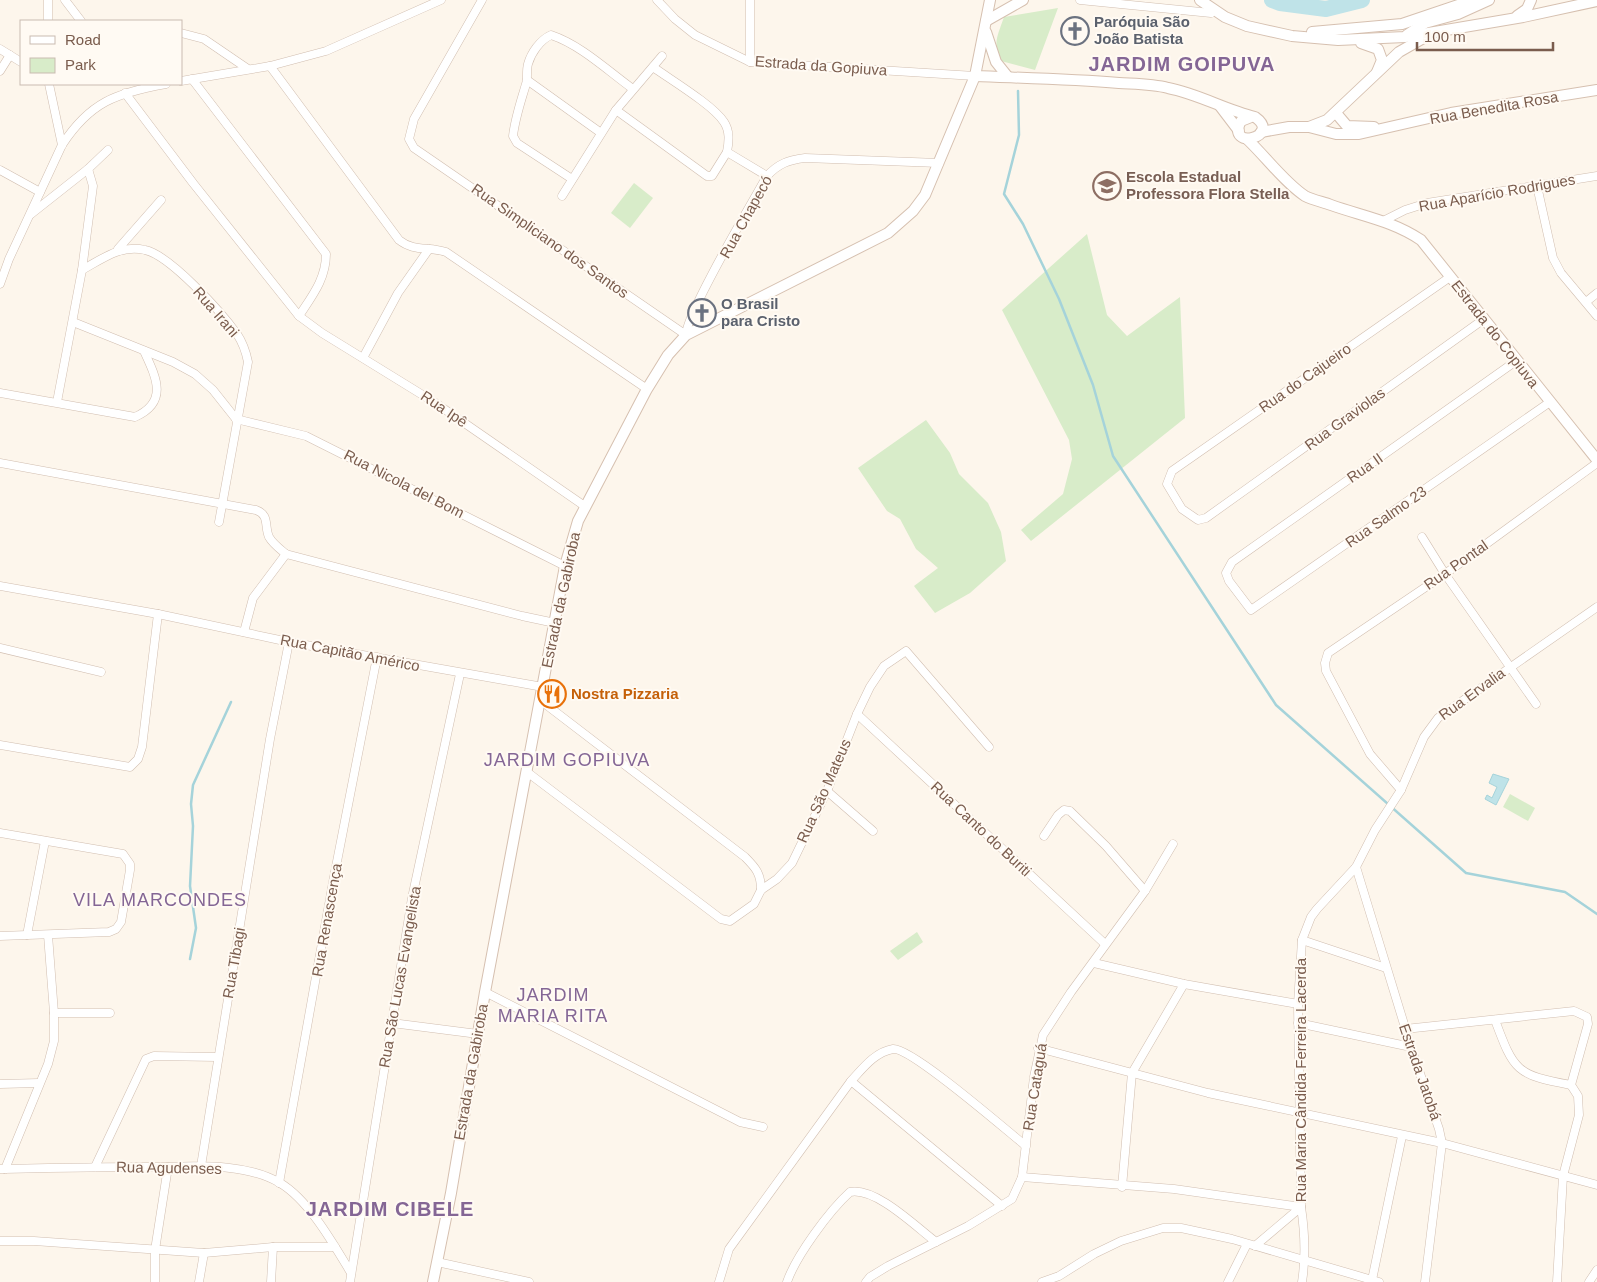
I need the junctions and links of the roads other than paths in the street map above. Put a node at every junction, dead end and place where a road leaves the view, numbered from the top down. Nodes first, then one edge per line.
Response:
1 (48, 0) edge
2 (65, 0) edge
3 (440, 0) edge
4 (482, 0) edge
5 (657, 0) edge
6 (750, 0) edge
7 (990, 0) edge
8 (1023, 0) edge
9 (1080, 0) edge
10 (1179, 0) edge
11 (1191, 0) edge
12 (1200, 0) edge
13 (1473, 0) edge
14 (1489, 0) edge
15 (1531, 0) edge
16 (1597, 0) edge
17 (1174, 8) junction
18 (1212, 13) junction
19 (1226, 16) junction
20 (1511, 19) junction
21 (48, 20) edge
22 (80, 20) edge
23 (985, 24) junction
24 (1446, 28) junction
25 (1261, 29) junction
26 (182, 33) edge
27 (1405, 37) junction
28 (1338, 40) junction
29 (0, 50) edge
30 (10, 55) junction
31 (662, 56) dead end
32 (20, 61) edge
33 (750, 62) junction
34 (270, 66) junction
35 (653, 67) junction
36 (248, 69) junction
37 (0, 71) edge
38 (1377, 73) junction
39 (975, 76) junction
40 (1008, 77) junction
41 (192, 79) junction
42 (528, 80) junction
43 (182, 81) edge
44 (49, 85) edge
45 (161, 85) edge
46 (633, 89) junction
47 (1597, 90) edge
48 (125, 93) junction
49 (1220, 106) junction
50 (616, 110) junction
51 (1336, 113) junction
52 (1254, 118) junction
53 (1289, 127) junction
54 (1309, 127) junction
55 (1391, 127) junction
56 (601, 133) junction
57 (1260, 133) junction
58 (1243, 135) junction
59 (62, 145) junction
60 (108, 150) dead end
61 (727, 152) junction
62 (1269, 160) junction
63 (939, 164) junction
64 (88, 169) junction
65 (0, 170) edge
66 (766, 176) junction
67 (1597, 176) edge
68 (572, 179) junction
69 (1537, 186) junction
70 (40, 192) junction
71 (562, 196) dead end
72 (161, 200) dead end
73 (30, 215) junction
74 (1383, 221) junction
75 (429, 249) junction
76 (118, 250) junction
77 (82, 270) junction
78 (1450, 277) junction
79 (0, 284) edge
80 (1597, 293) edge
81 (1586, 302) junction
82 (299, 316) junction
83 (1597, 316) edge
84 (1484, 319) junction
85 (73, 322) junction
86 (686, 335) junction
87 (144, 351) junction
88 (364, 356) junction
89 (1516, 361) junction
90 (647, 389) junction
91 (0, 393) edge
92 (57, 402) junction
93 (1550, 402) junction
94 (236, 419) junction
95 (1597, 462) edge
96 (0, 463) edge
97 (222, 504) junction
98 (586, 507) junction
99 (1206, 518) joint
100 (219, 522) dead end
101 (1422, 537) dead end
102 (286, 554) junction
103 (564, 566) junction
104 (1445, 574) junction
105 (1230, 581) joint
106 (0, 586) edge
107 (1597, 607) edge
108 (158, 614) junction
109 (556, 623) junction
110 (244, 632) junction
111 (289, 642) junction
112 (0, 648) edge
113 (377, 658) junction
114 (1512, 666) junction
115 (101, 672) dead end
116 (460, 674) junction
117 (542, 687) junction
118 (540, 700) junction
119 (1536, 704) dead end
120 (856, 714) junction
121 (0, 745) edge
122 (989, 747) dead end
123 (527, 772) junction
124 (1401, 790) junction
125 (828, 791) junction
126 (873, 831) dead end
127 (0, 833) edge
128 (1044, 836) dead end
129 (45, 841) junction
130 (1173, 844) dead end
131 (1356, 867) junction
132 (761, 890) junction
133 (1145, 890) junction
134 (27, 935) junction
135 (48, 935) junction
136 (0, 936) edge
137 (1302, 940) junction
138 (1105, 944) junction
139 (1094, 963) junction
140 (1386, 968) junction
141 (1184, 984) junction
142 (485, 992) junction
143 (1298, 1004) junction
144 (54, 1013) junction
145 (110, 1013) dead end
146 (1494, 1020) junction
147 (392, 1023) junction
148 (1298, 1023) junction
149 (1405, 1029) junction
150 (478, 1034) junction
151 (1411, 1047) junction
152 (1038, 1048) junction
153 (217, 1057) junction
154 (1132, 1073) junction
155 (851, 1081) junction
156 (40, 1083) junction
157 (0, 1084) edge
158 (1571, 1085) junction
159 (1299, 1113) junction
160 (763, 1127) dead end
161 (1402, 1136) junction
162 (1442, 1144) junction
163 (1026, 1146) junction
164 (201, 1166) junction
165 (95, 1167) junction
166 (168, 1167) junction
167 (2, 1169) edge
168 (1563, 1176) junction
169 (1022, 1177) junction
170 (279, 1183) junction
171 (1597, 1186) edge
172 (1122, 1187) junction
173 (1002, 1206) junction
174 (1301, 1207) junction
175 (0, 1241) edge
176 (936, 1242) junction
177 (1251, 1245) junction
178 (273, 1247) junction
179 (335, 1247) junction
180 (155, 1250) junction
181 (204, 1253) junction
182 (1305, 1260) junction
183 (437, 1262) junction
184 (1597, 1270) edge
185 (351, 1273) junction
186 (1376, 1281) edge
187 (155, 1282) edge
188 (199, 1282) edge
189 (271, 1282) edge
190 (350, 1282) edge
191 (433, 1282) edge
192 (530, 1282) edge
193 (720, 1282) edge
194 (787, 1282) edge
195 (866, 1282) edge
196 (1042, 1282) edge
197 (1228, 1282) edge
198 (1302, 1282) edge
199 (1425, 1282) edge
200 (1557, 1282) edge
201 (1589, 1282) edge

1 - 21 street
2 - 22 street
3 - 34 street
4 - 86 street, Rua Simpliciano dos Santos
5 - 33 street, Estrada da Gopiuva
6 - 33 street
7 - 23 main road, Estrada da Gabiroba
8 - 23 main road
9 - 17 street
10 - 17 street
11 - 18 main road
12 - 19 main road
13 - 25 main road
14 - 27 main road
15 - 20 main road
16 - 20 main road
17 - 18 street
18 - 19 main road
19 - 25 main road
20 - 24 main road
23 - 39 main road, Estrada da Gabiroba
23 - 40 main road
24 - 27 main road
24 - 38 main road
25 - 28 main road
26 - 36 street
27 - 28 main road
27 - 38 main road
28 - 38 main road
29 - 30 street
30 - 32 street
30 - 37 street
31 - 35 street
33 - 39 street, Estrada da Gopiuva
34 - 36 street
34 - 75 street
35 - 46 street
35 - 61 street
36 - 41 street
38 - 51 main road
39 - 40 main road, Rua Benedita Rosa
39 - 63 main road, Estrada da Gabiroba
40 - 49 main road, Rua Benedita Rosa
41 - 43 street
41 - 82 street
42 - 46 street
42 - 56 street
42 - 68 street
44 - 59 street
45 - 48 street
46 - 50 street
47 - 55 main road, Rua Benedita Rosa
48 - 59 street
48 - 82 street, Rua Ipê
49 - 52 main road, Rua Benedita Rosa
49 - 58 main road
50 - 56 street
50 - 61 street
51 - 54 main road, Rua Benedita Rosa
51 - 55 main road, Rua Benedita Rosa
52 - 53 main road, Rua Benedita Rosa
52 - 57 main road
52 - 58 main road
53 - 54 main road, Rua Benedita Rosa
53 - 57 main road, Rua Benedita Rosa
54 - 55 main road, Rua Benedita Rosa
56 - 68 street
57 - 58 main road
57 - 62 main road
58 - 62 main road
59 - 70 street
60 - 64 street
61 - 66 street
62 - 74 main road
63 - 66 street, Rua Chapecó
63 - 86 main road, Estrada da Gabiroba
64 - 73 street
64 - 77 street
65 - 70 street
66 - 86 street, Rua Chapecó
67 - 69 street, Rua Aparício Rodrigues
68 - 71 street
69 - 74 street, Rua Aparício Rodrigues
69 - 81 street
70 - 73 street
72 - 76 street
73 - 79 street
74 - 78 main road, Estrada do Copiuva
75 - 88 street
75 - 90 street
76 - 77 street, Rua Irani
76 - 94 street, Rua Irani
77 - 85 street
78 - 84 main road, Estrada do Copiuva
78 - 99 street, Rua do Cajueiro
80 - 81 street
81 - 83 street
82 - 88 street, Rua Ipê
84 - 89 main road, Estrada do Copiuva
84 - 99 street, Rua Graviolas
85 - 87 street
85 - 92 street
86 - 90 main road, Estrada da Gabiroba
87 - 92 street
87 - 94 street
88 - 98 street, Rua Ipê
89 - 93 main road, Estrada do Copiuva
89 - 105 street, Rua II
90 - 98 main road, Estrada da Gabiroba
91 - 92 street
93 - 95 main road, Estrada do Copiuva
93 - 105 street, Rua Salmo 23
94 - 97 street, Rua Irani
94 - 103 street, Rua Nicola del Bom
95 - 104 street, Rua Pontal
96 - 97 street
97 - 100 street, Rua Irani
97 - 102 street
98 - 103 main road, Estrada da Gabiroba
101 - 104 street
102 - 109 street
102 - 110 street
103 - 109 main road, Estrada da Gabiroba
104 - 114 street
104 - 124 street, Rua Pontal
106 - 108 street, Rua Capitão Américo
107 - 114 street, Rua Ervalia
108 - 110 street, Rua Capitão Américo
108 - 121 street
109 - 117 main road, Estrada da Gabiroba
110 - 111 street, Rua Capitão Américo
111 - 113 street, Rua Capitão Américo
111 - 153 street, Rua Tibagi
112 - 115 street
113 - 116 street, Rua Capitão Américo
113 - 170 street, Rua Renascença
114 - 119 street
114 - 124 street, Rua Ervalia
116 - 117 street, Rua Capitão Américo
116 - 147 street, Rua São Lucas Evangelista
117 - 118 main road, Estrada da Gabiroba
118 - 123 main road, Estrada da Gabiroba
118 - 132 street
120 - 122 street, Rua São Mateus
120 - 125 street, Rua São Mateus
120 - 138 street, Rua Canto do Buriti
123 - 132 street, Rua São Mateus
123 - 142 main road, Estrada da Gabiroba
124 - 131 street, Rua Ervalia
125 - 126 street
125 - 132 street, Rua São Mateus
127 - 129 street
128 - 133 street
129 - 134 street
129 - 135 street
130 - 133 street, Rua Cataguá
131 - 137 street, Rua Maria Cândida Ferreira Lacerda
131 - 140 street, Estrada Jatobá
133 - 138 street, Rua Cataguá
134 - 135 street
134 - 136 street
135 - 144 street
137 - 140 street
137 - 143 street, Rua Maria Cândida Ferreira Lacerda
138 - 139 street, Rua Cataguá
139 - 141 street
139 - 152 street, Rua Cataguá
140 - 149 street, Estrada Jatobá
141 - 143 street
141 - 154 street
142 - 150 main road, Estrada da Gabiroba
142 - 160 street
143 - 148 street, Rua Maria Cândida Ferreira Lacerda
144 - 145 street
144 - 156 street
146 - 149 street
146 - 158 street
146 - 158 street
147 - 150 street
147 - 185 street, Rua São Lucas Evangelista
148 - 151 street
148 - 159 street, Rua Maria Cândida Ferreira Lacerda
149 - 151 street, Estrada Jatobá
150 - 183 main road, Estrada da Gabiroba
151 - 162 street, Estrada Jatobá
152 - 154 street
152 - 163 street, Rua Cataguá
153 - 164 street, Rua Tibagi
153 - 165 street
154 - 159 street
154 - 172 street
155 - 163 street
155 - 173 street
155 - 193 street
156 - 157 street
156 - 167 street
158 - 168 street
159 - 161 street
159 - 174 street, Rua Maria Cândida Ferreira Lacerda
161 - 162 street
161 - 186 street
162 - 168 street
162 - 199 street, Estrada Jatobá
163 - 169 street, Rua Cataguá
164 - 166 street, Rua Agudenses
164 - 170 street, Rua Agudenses
165 - 166 street, Rua Agudenses
165 - 167 street, Rua Agudenses
166 - 180 street
168 - 171 street
168 - 200 street
169 - 172 street
169 - 173 street, Rua Cataguá
170 - 179 street, Rua Agudenses
172 - 174 street
173 - 176 street, Rua Cataguá
174 - 177 street
174 - 182 street, Rua Maria Cândida Ferreira Lacerda
175 - 180 street
176 - 194 street
176 - 195 street, Rua Cataguá
177 - 182 street
177 - 196 street
177 - 197 street
178 - 179 street
178 - 181 street
178 - 189 street
179 - 185 street, Rua Agudenses
180 - 181 street
180 - 187 street
181 - 188 street
182 - 186 street
182 - 198 street, Rua Maria Cândida Ferreira Lacerda
183 - 191 main road, Estrada da Gabiroba
183 - 192 street
184 - 201 street
185 - 190 street, Rua São Lucas Evangelista

